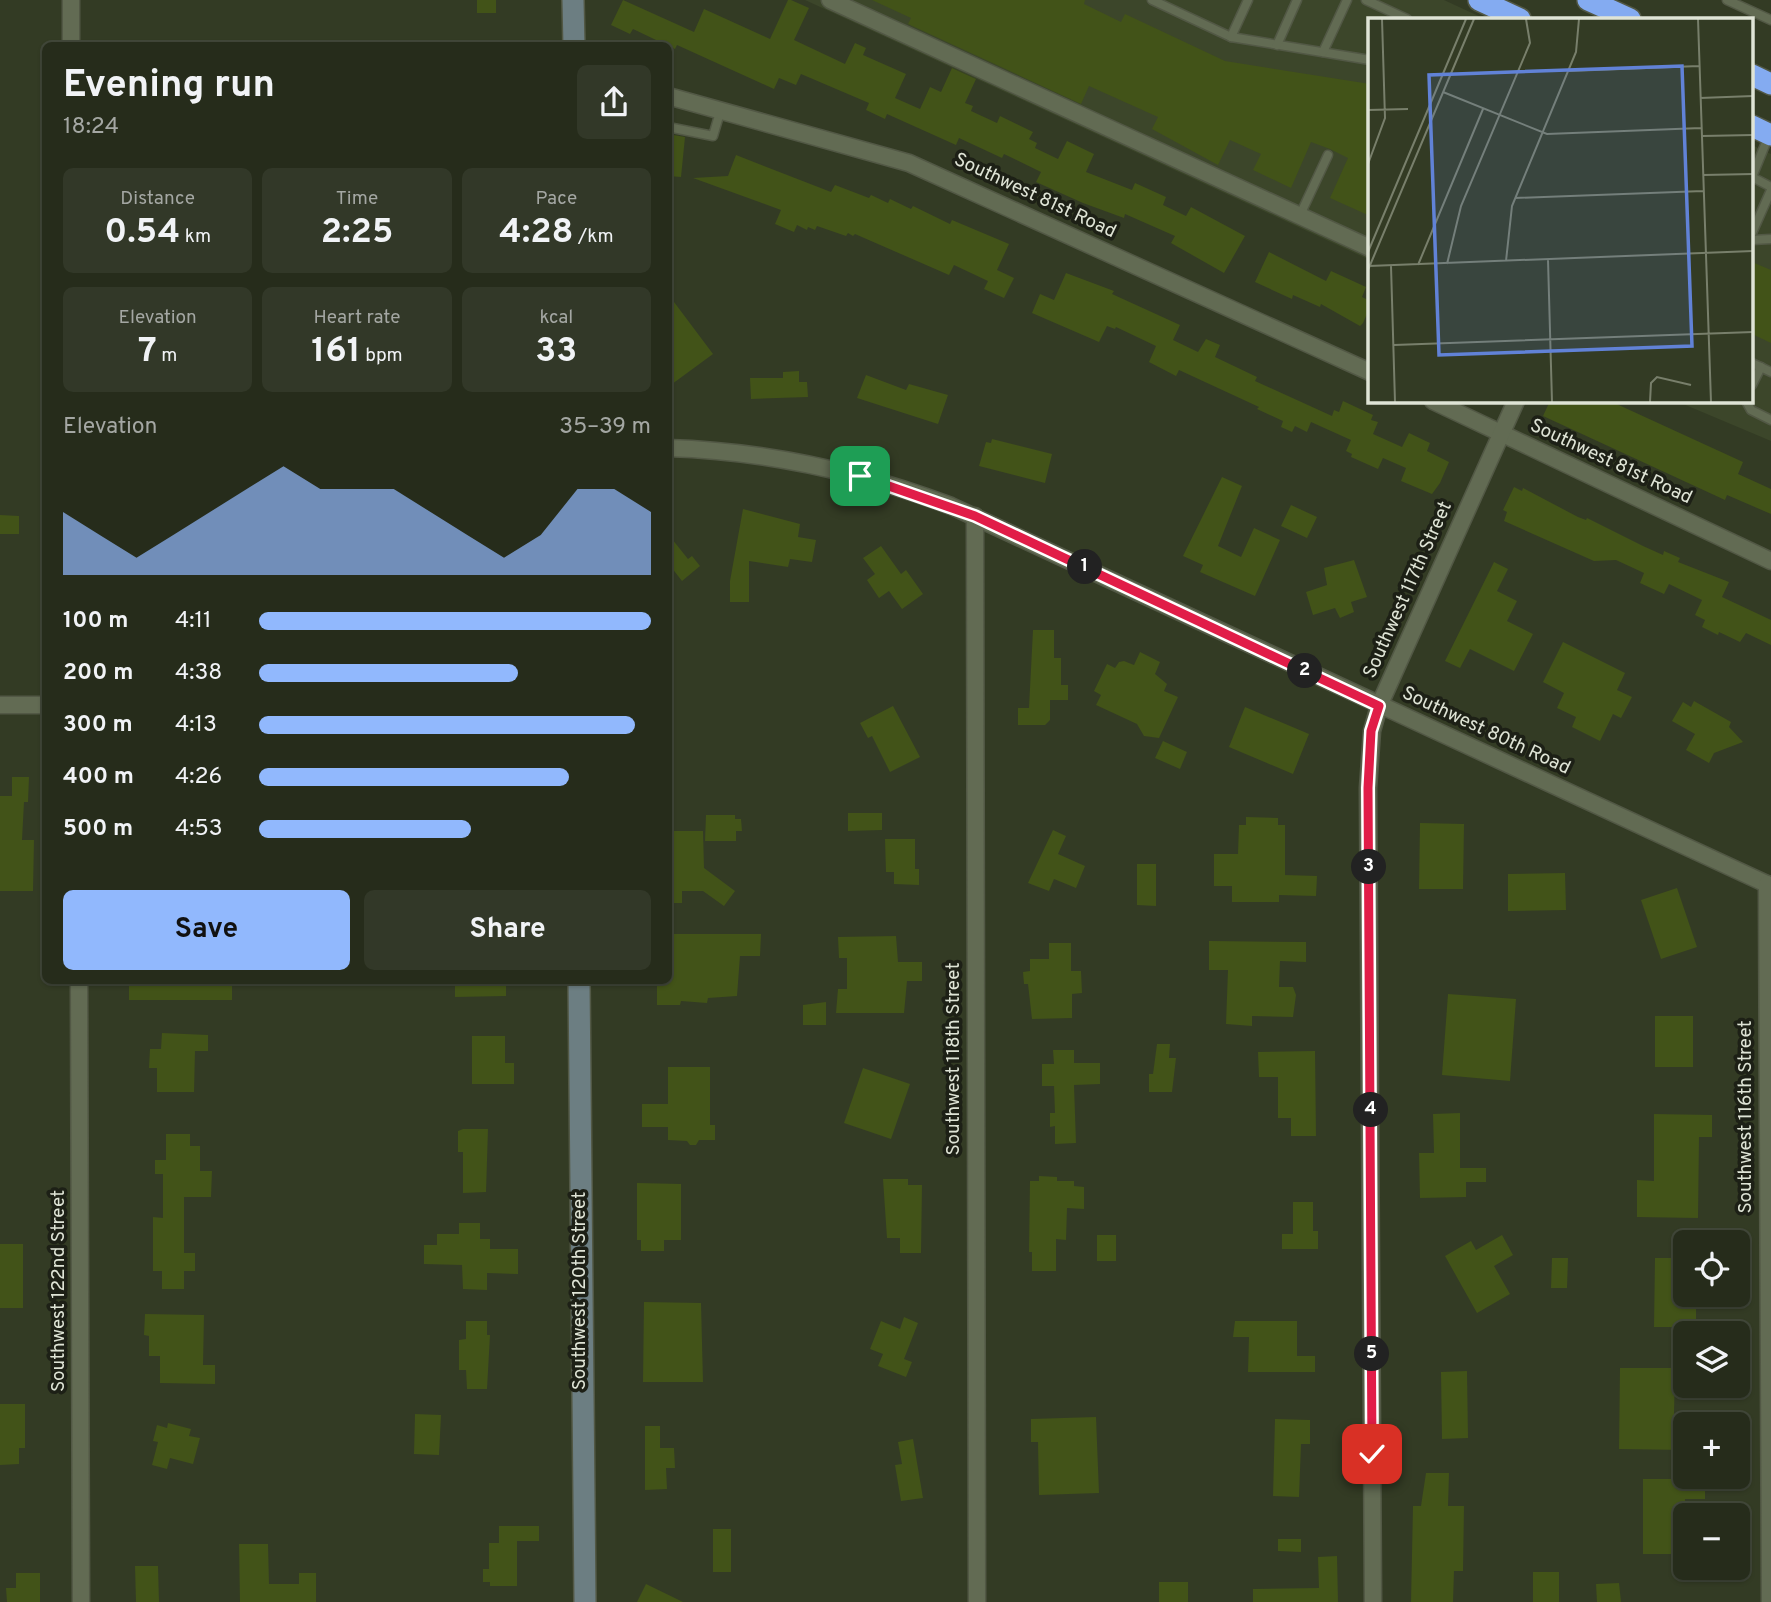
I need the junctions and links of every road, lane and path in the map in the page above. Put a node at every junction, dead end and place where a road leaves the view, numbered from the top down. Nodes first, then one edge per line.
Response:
1 (71, 0) edge
2 (573, 0) edge
3 (830, 0) edge
4 (1152, 0) edge
5 (1248, 0) edge
6 (1297, 0) edge
7 (1347, 0) edge
8 (1366, 0) edge
9 (1479, 0) edge
10 (1588, 0) edge
11 (1727, 0) edge
12 (1405, 18) edge
13 (1518, 18) edge
14 (1628, 18) edge
15 (1771, 20) edge
16 (1231, 37) junction
17 (71, 42) edge
18 (574, 42) edge
19 (1277, 45) junction
20 (1323, 52) junction
21 (1368, 60) edge
22 (672, 97) edge
23 (722, 109) junction
24 (672, 128) edge
25 (1764, 132) edge
26 (1328, 155) dead end
27 (1754, 170) edge
28 (1754, 178) edge
29 (1771, 188) edge
30 (1300, 215) junction
31 (1754, 228) edge
32 (1368, 247) edge
33 (1756, 365) edge
34 (1368, 371) edge
35 (1771, 372) edge
36 (1435, 402) edge
37 (1516, 402) edge
38 (1747, 402) edge
39 (1771, 420) edge
40 (1502, 432) junction
41 (672, 448) edge
42 (975, 516) junction
43 (1771, 561) edge
44 (0, 705) edge
45 (42, 705) edge
46 (1379, 706) junction
47 (1769, 885) edge
48 (79, 984) edge
49 (579, 984) edge
50 (81, 1602) edge
51 (585, 1602) edge
52 (977, 1602) edge
53 (1373, 1602) edge
54 (1770, 1602) edge

1 - 17 street
2 - 18 street
3 - 30 street
4 - 16 lane
5 - 16 lane
6 - 19 lane
7 - 20 lane
8 - 12 lane
9 - 13 highway
10 - 14 highway
11 - 15 lane
16 - 19 lane
19 - 20 lane
20 - 21 lane
22 - 23 street, Southwest 81st Road
23 - 24 lane
23 - 34 street, Southwest 81st Road
25 - 27 lane
26 - 30 lane
28 - 29 lane
29 - 31 lane
30 - 32 street
33 - 35 lane
36 - 40 street, Southwest 81st Road
37 - 40 street, Southwest 117th Street
38 - 39 lane
40 - 43 street, Southwest 81st Road
40 - 46 street, Southwest 117th Street
41 - 42 street, Southwest 80th Road
42 - 46 street, Southwest 80th Road
42 - 52 street, Southwest 118th Street
44 - 45 street
46 - 47 street, Southwest 80th Road
46 - 53 street, Southwest 117th Street
47 - 54 street, Southwest 116th Street
48 - 50 street, Southwest 122nd Street
49 - 51 street, Southwest 120th Street

